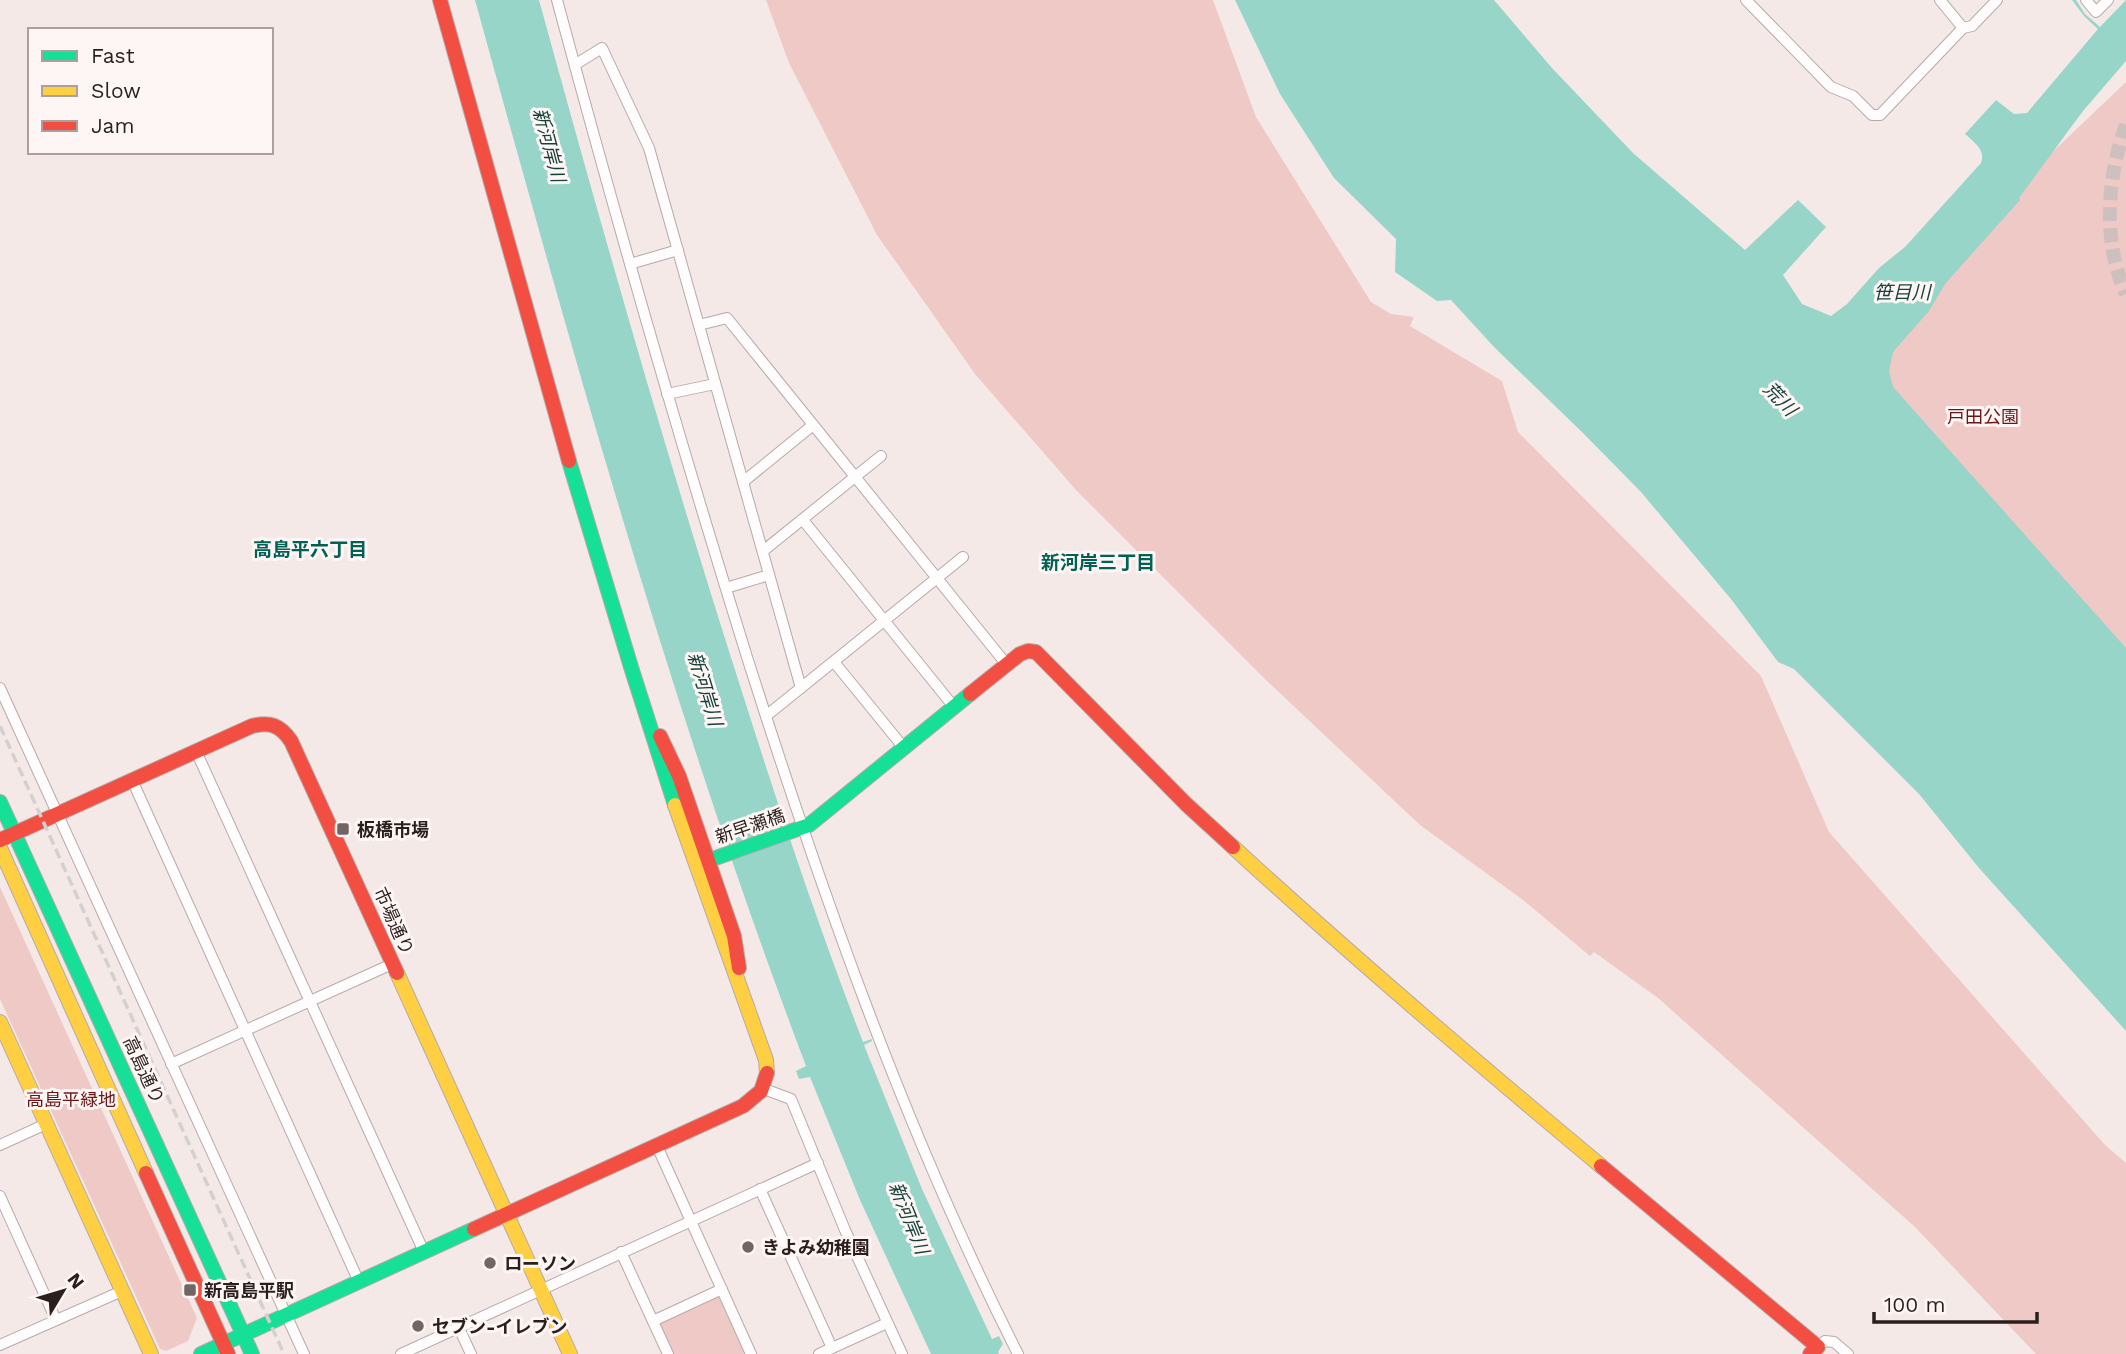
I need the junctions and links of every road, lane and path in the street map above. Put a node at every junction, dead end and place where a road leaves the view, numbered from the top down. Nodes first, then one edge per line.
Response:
1 (440, 0) edge
2 (557, 0) edge
3 (1746, 0) edge
4 (1940, 0) edge
5 (1997, 0) edge
6 (2085, 0) edge
7 (2108, 0) edge
8 (1963, 28) junction
9 (576, 64) junction
10 (678, 250) junction
11 (630, 264) junction
12 (699, 325) junction
13 (715, 384) junction
14 (667, 394) junction
15 (813, 425) junction
16 (881, 456) dead end
17 (855, 477) junction
18 (743, 482) junction
19 (803, 520) junction
20 (763, 551) junction
21 (963, 557) dead end
22 (769, 575) junction
23 (937, 578) junction
24 (726, 588) junction
25 (884, 621) junction
26 (834, 662) junction
27 (1007, 665) junction
28 (0, 688) edge
29 (801, 688) junction
30 (642, 701) junction
31 (954, 707) junction
32 (766, 716) junction
33 (904, 748) junction
34 (196, 751) junction
35 (132, 780) junction
36 (0, 802) edge
37 (58, 813) junction
38 (802, 829) junction
39 (15, 833) junction
40 (0, 840) edge
41 (0, 848) edge
42 (710, 860) junction
43 (393, 964) junction
44 (310, 1001) junction
45 (745, 1005) junction
46 (0, 1021) edge
47 (245, 1031) junction
48 (171, 1064) junction
49 (764, 1088) junction
50 (46, 1124) junction
51 (0, 1144) edge
52 (657, 1146) junction
53 (818, 1163) junction
54 (760, 1189) junction
55 (0, 1196) edge
56 (507, 1215) junction
57 (691, 1220) junction
58 (424, 1252) junction
59 (621, 1252) junction
60 (359, 1282) junction
61 (722, 1289) junction
62 (541, 1290) junction
63 (122, 1291) junction
64 (286, 1315) junction
65 (57, 1320) junction
66 (653, 1321) junction
67 (887, 1323) junction
68 (459, 1328) junction
69 (243, 1335) junction
70 (0, 1345) edge
71 (832, 1348) junction
72 (226, 1349) edge
73 (1814, 1351) edge
74 (151, 1354) edge
75 (201, 1354) edge
76 (252, 1354) edge
77 (304, 1354) edge
78 (401, 1354) edge
79 (471, 1354) edge
80 (570, 1354) edge
81 (668, 1354) edge
82 (751, 1354) edge
83 (820, 1354) edge
84 (902, 1354) edge
85 (1018, 1354) edge
86 (1848, 1354) edge

1 - 30 street
2 - 9 street
3 - 8 street
4 - 8 street
5 - 8 street
6 - 7 street
9 - 10 street
9 - 11 street
10 - 11 street
10 - 12 street
11 - 14 street
12 - 13 street
12 - 15 street
13 - 14 street
13 - 18 street
14 - 24 street
15 - 17 street
15 - 18 street
16 - 17 street
17 - 19 street
17 - 23 street
18 - 20 street
19 - 20 street
19 - 25 street
20 - 22 street
21 - 23 street
22 - 24 street
22 - 29 street
23 - 25 street
23 - 27 street
24 - 32 street
25 - 26 street
25 - 31 street
26 - 29 street
26 - 33 street
27 - 31 street, 新早瀬橋
27 - 73 street, 新早瀬橋
28 - 37 street
29 - 32 street
30 - 42 street
30 - 45 street
31 - 33 street, 新早瀬橋
32 - 38 street
33 - 38 street, 新早瀬橋
34 - 35 street, 市場通り
34 - 43 street, 市場通り
34 - 44 street
35 - 37 street, 市場通り
35 - 47 street
36 - 39 street, 高島通り
37 - 39 street, 市場通り
37 - 48 street
38 - 42 street, 新早瀬橋
38 - 85 street
39 - 40 street, 市場通り
39 - 69 street, 高島通り
41 - 72 street
42 - 45 street
43 - 44 street
43 - 56 street, 市場通り
44 - 47 street
44 - 58 street
45 - 49 street
46 - 50 street
47 - 48 street
47 - 60 street
48 - 64 street
49 - 52 street
49 - 53 street
50 - 51 street
50 - 63 street
52 - 56 street
52 - 57 street
53 - 54 street
53 - 67 street
54 - 57 street
54 - 71 street
55 - 65 street
56 - 58 street
56 - 62 street, 市場通り
57 - 59 street
57 - 61 street
58 - 60 street
59 - 62 street
59 - 66 street
60 - 64 street
61 - 66 street
61 - 82 street
62 - 68 street
62 - 80 street, 市場通り
63 - 65 street
63 - 74 street
64 - 69 street
64 - 77 street
65 - 70 street
66 - 81 street
67 - 71 street
67 - 84 street
68 - 78 street
68 - 79 street
69 - 72 street
69 - 76 street, 高島通り
71 - 83 street
72 - 75 street
73 - 86 street

